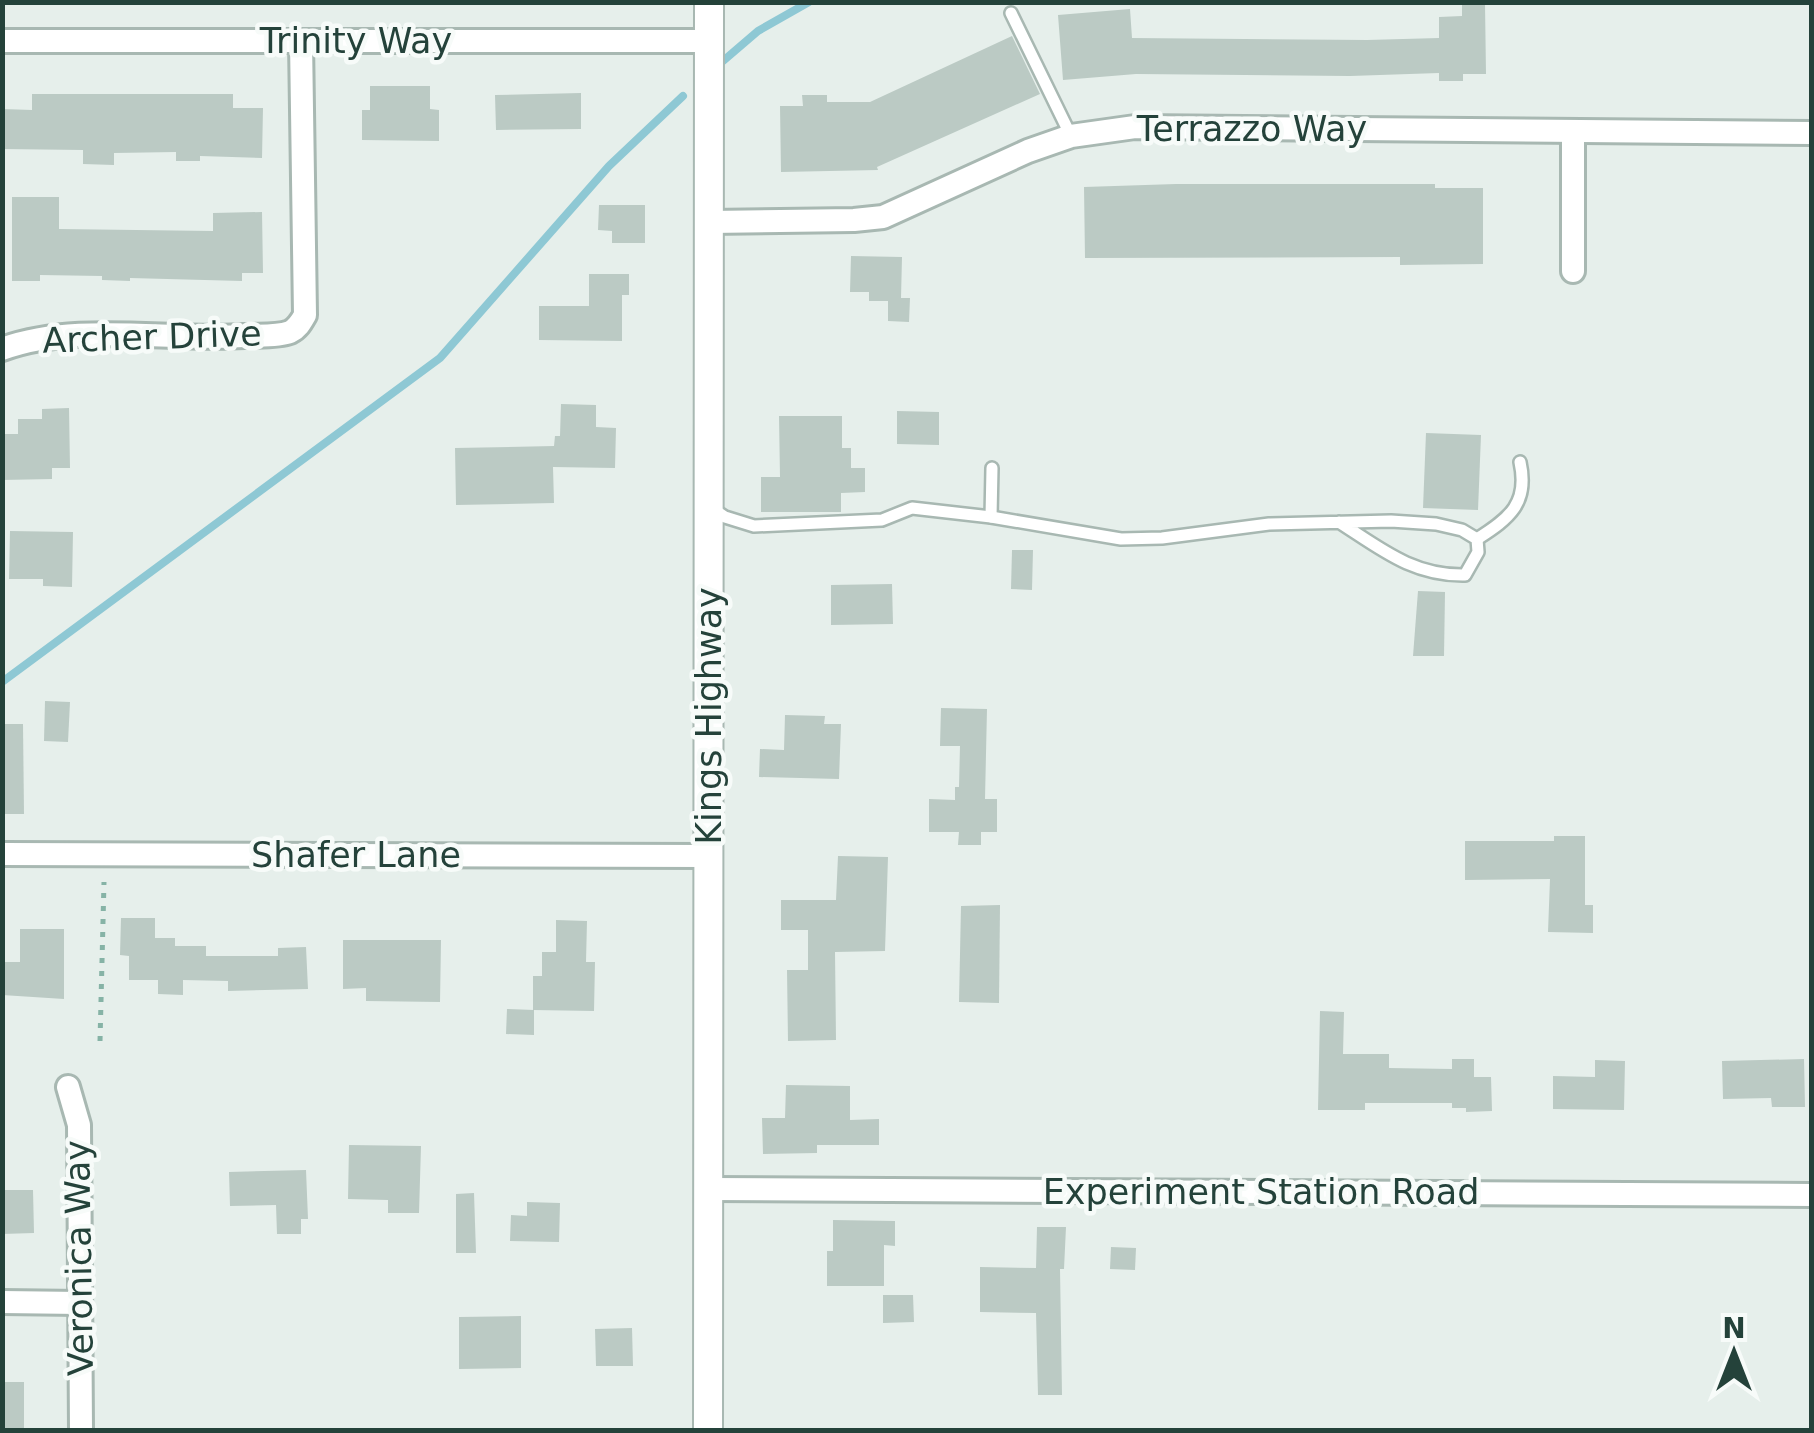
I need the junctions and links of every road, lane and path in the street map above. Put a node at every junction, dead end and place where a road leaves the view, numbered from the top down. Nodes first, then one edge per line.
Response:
1 (710, 2) edge
2 (1011, 13) dead end
3 (2, 41) edge
4 (301, 41) junction
5 (709, 41) junction
6 (1573, 131) junction
7 (1812, 133) edge
8 (1071, 136) junction
9 (710, 222) junction
10 (1572, 271) dead end
11 (2, 349) edge
12 (1520, 462) dead end
13 (992, 468) dead end
14 (710, 507) junction
15 (991, 517) junction
16 (1339, 522) junction
17 (1478, 539) junction
18 (2, 854) edge
19 (709, 856) junction
20 (104, 882) dead end
21 (100, 1041) dead end
22 (68, 1087) dead end
23 (710, 1189) junction
24 (1812, 1195) edge
25 (2, 1302) edge
26 (80, 1303) junction
27 (81, 1430) edge
28 (708, 1430) edge

1 - 5 street, Kings Highway
2 - 8 lane
3 - 4 street, Trinity Way
4 - 5 street, Trinity Way
4 - 11 street, Archer Drive
5 - 9 street, Kings Highway
6 - 7 street, Terrazzo Way
6 - 8 street, Terrazzo Way
6 - 10 street
8 - 9 street, Terrazzo Way
9 - 14 street, Kings Highway
12 - 17 lane
13 - 15 lane
14 - 15 lane
14 - 19 street, Kings Highway
15 - 16 lane
16 - 17 lane
16 - 17 lane
18 - 19 street, Shafer Lane
19 - 23 street, Kings Highway
20 - 21 path
22 - 26 street, Veronica Way
23 - 24 street, Experiment Station Road
23 - 28 street, Kings Highway
25 - 26 street
26 - 27 street, Veronica Way

